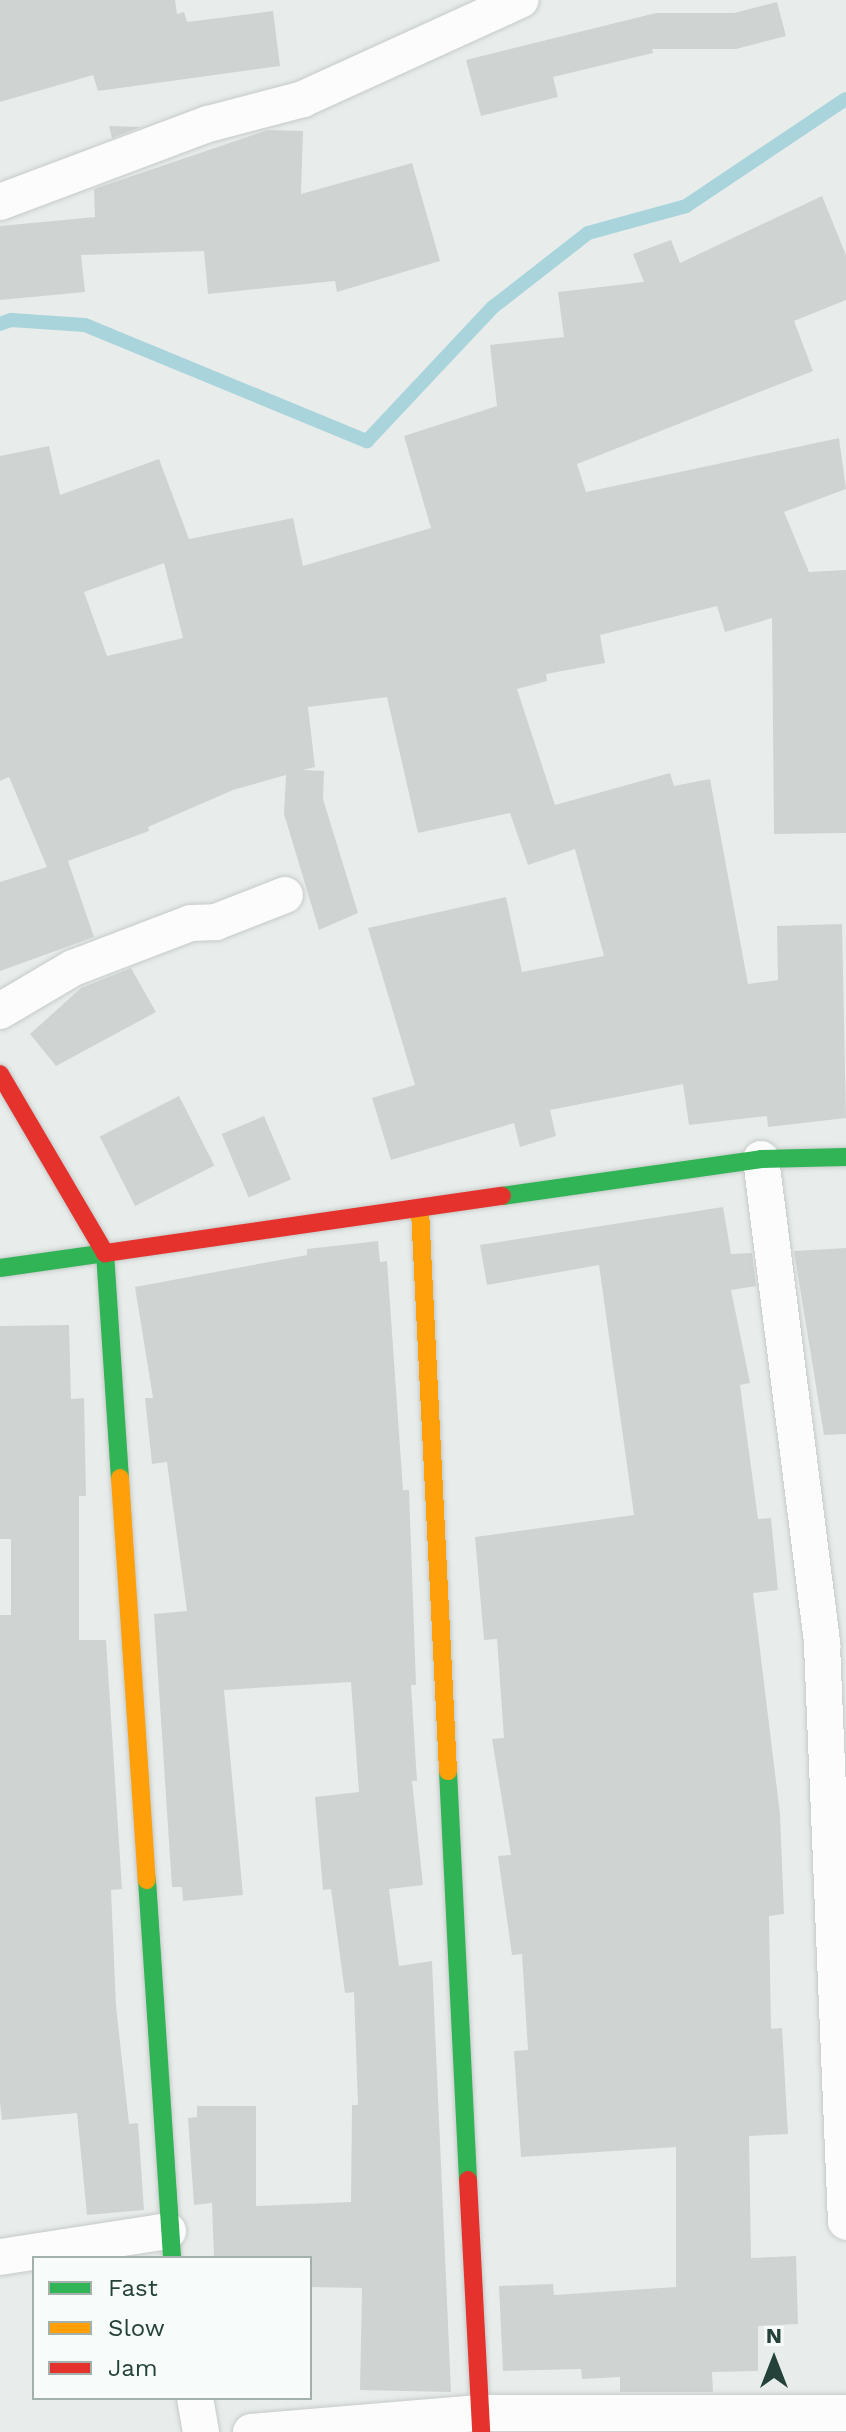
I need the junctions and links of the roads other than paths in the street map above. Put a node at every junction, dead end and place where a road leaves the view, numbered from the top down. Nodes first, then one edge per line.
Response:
1 (520, 0) edge
2 (0, 202) edge
3 (285, 895) dead end
4 (0, 1011) edge
5 (0, 1074) edge
6 (846, 1157) edge
7 (761, 1159) junction
8 (420, 1210) junction
9 (105, 1253) junction
10 (0, 1268) edge
11 (846, 2222) edge
12 (170, 2245) edge
13 (0, 2257) edge
14 (195, 2400) edge
15 (846, 2413) edge
16 (480, 2422) edge
17 (201, 2432) edge
18 (251, 2432) edge

1 - 2 street
3 - 4 street
5 - 9 street
6 - 7 street
7 - 8 street
7 - 11 street
8 - 9 street
8 - 16 street
9 - 10 street
9 - 12 street
12 - 13 street
14 - 17 street
15 - 16 street
16 - 18 street

